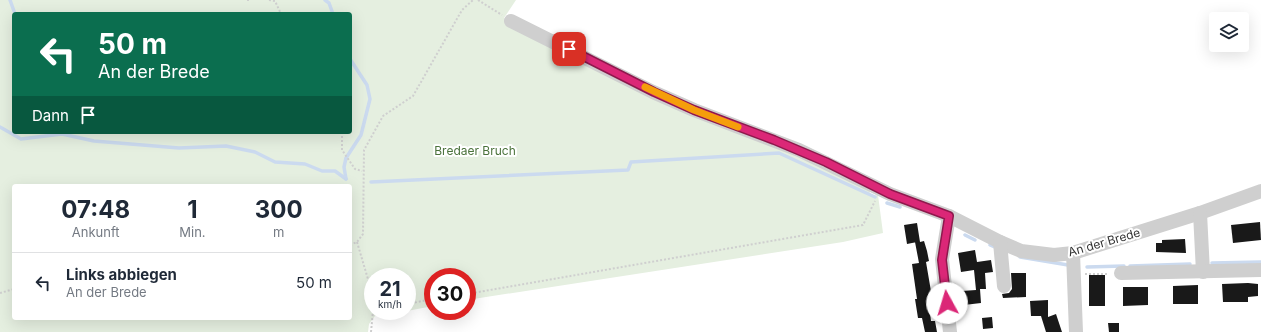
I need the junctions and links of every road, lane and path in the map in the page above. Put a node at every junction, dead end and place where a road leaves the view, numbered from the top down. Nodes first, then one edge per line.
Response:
1 (247, 0) edge
2 (250, 0) edge
3 (269, 0) edge
4 (473, 0) edge
5 (478, 0) edge
6 (281, 12) edge
7 (512, 21) joint
8 (342, 134) edge
9 (363, 171) junction
10 (880, 190) junction
11 (1261, 191) edge
12 (1200, 213) junction
13 (949, 216) junction
14 (357, 242) junction
15 (1000, 242) junction
16 (352, 243) edge
17 (1073, 252) junction
18 (365, 268) edge
19 (1261, 270) edge
20 (1204, 272) junction
21 (1121, 273) joint
22 (1074, 274) junction
23 (1004, 286) dead end
24 (12, 290) edge
25 (476, 292) edge
26 (0, 293) edge
27 (372, 320) edge
28 (371, 332) edge
29 (950, 332) edge
30 (1076, 332) edge

1 - 2 path
3 - 6 path
4 - 9 path
5 - 7 path
7 - 10 street, An der Brede
8 - 9 path
9 - 14 path
10 - 13 street, An der Brede
10 - 25 path
11 - 12 street, An der Brede
12 - 17 street, An der Brede
12 - 20 street
13 - 15 street, An der Brede
13 - 29 street
14 - 16 path
14 - 18 path
15 - 17 street, An der Brede
15 - 23 street
17 - 22 street
19 - 20 street
20 - 21 street
21 - 22 path
22 - 30 street
24 - 26 path
27 - 28 path

